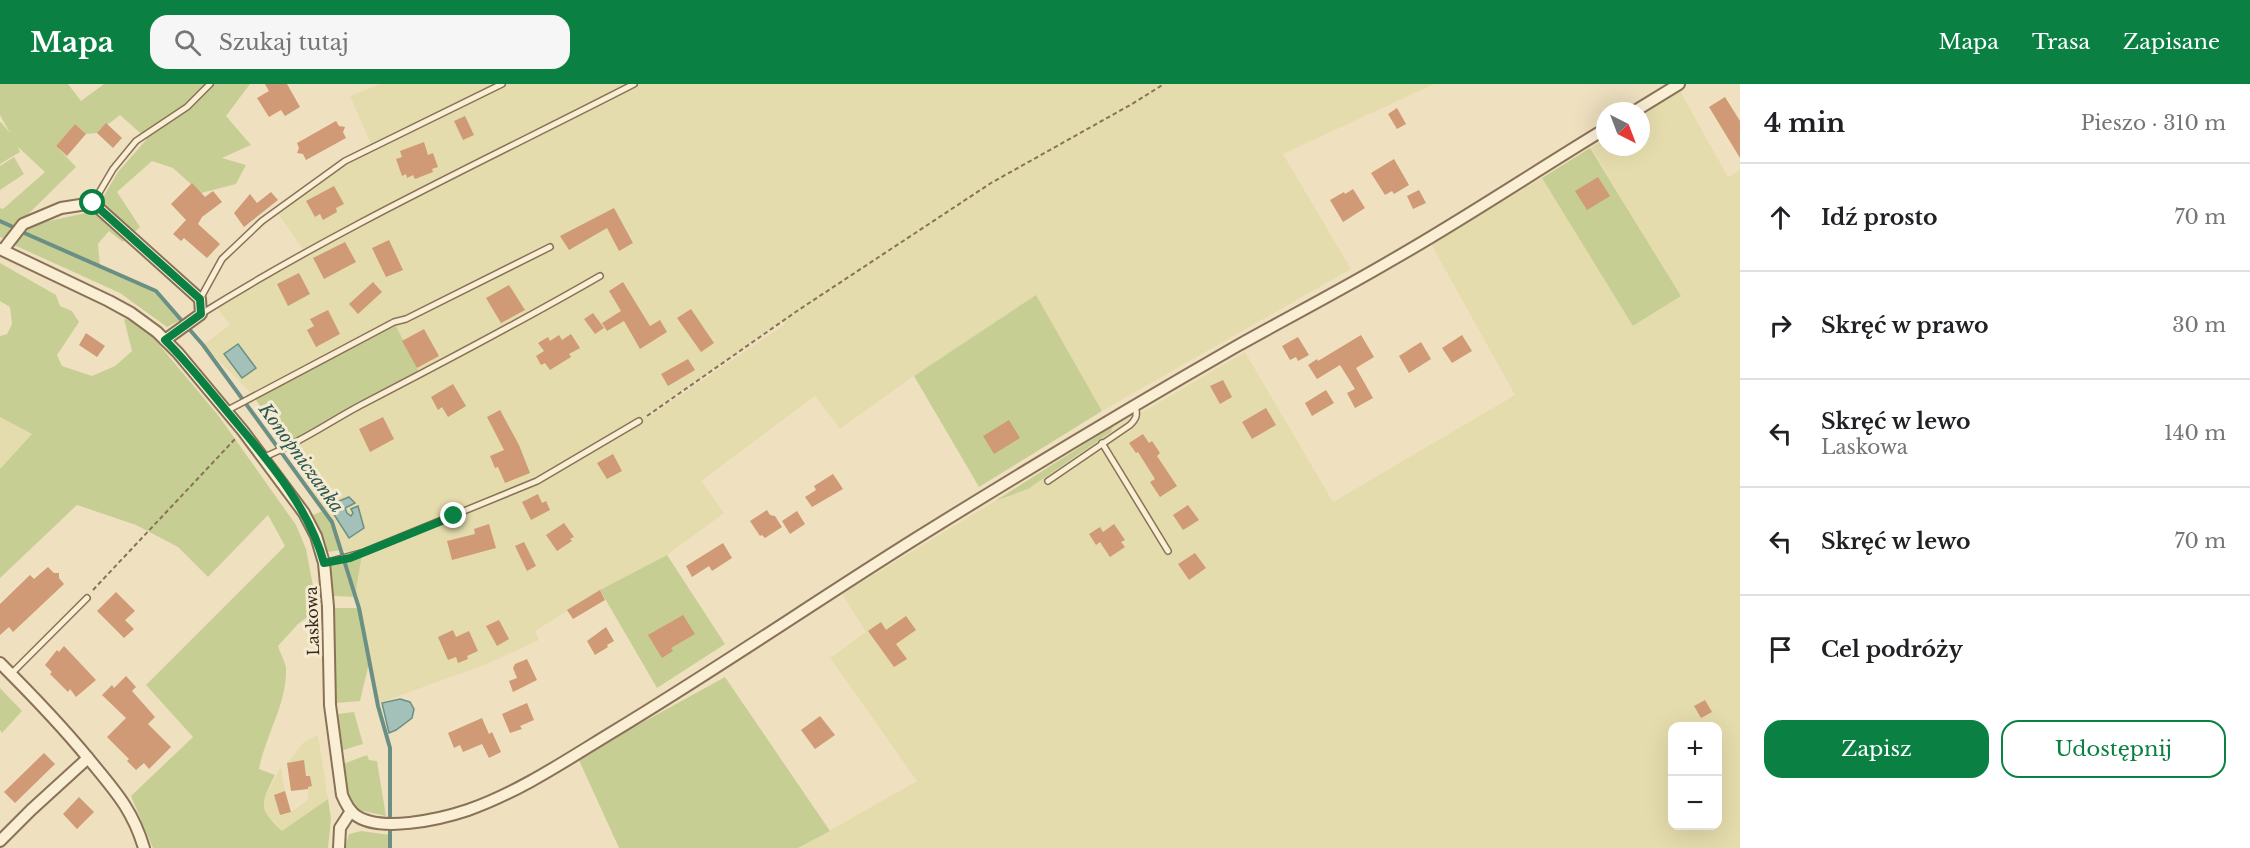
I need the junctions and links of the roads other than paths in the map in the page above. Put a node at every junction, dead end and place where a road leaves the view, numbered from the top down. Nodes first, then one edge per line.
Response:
1 (210, 84) edge
2 (502, 84) edge
3 (634, 84) edge
4 (1679, 84) edge
5 (1650, 102) edge
6 (1596, 135) edge
7 (93, 203) junction
8 (550, 247) dead end
9 (2, 250) edge
10 (600, 276) dead end
11 (200, 299) junction
12 (201, 314) junction
13 (165, 340) junction
14 (1135, 407) junction
15 (226, 411) junction
16 (639, 421) road end
17 (1102, 443) junction
18 (264, 458) junction
19 (1048, 481) dead end
20 (1168, 552) dead end
21 (324, 563) junction
22 (87, 598) road end
23 (0, 663) edge
24 (11, 674) junction
25 (88, 758) junction
26 (351, 811) junction
27 (0, 841) edge
28 (144, 848) edge
29 (339, 848) edge

1 - 7 lane
2 - 11 lane
3 - 12 lane
4 - 5 street
6 - 14 street
7 - 9 street
7 - 11 street
8 - 15 lane
9 - 13 street, Laskowa
10 - 18 lane
11 - 12 street
12 - 13 street
13 - 15 street, Laskowa
14 - 17 lane
14 - 26 street
15 - 18 street, Laskowa
16 - 21 lane
17 - 19 lane
17 - 20 lane
18 - 21 street, Laskowa
21 - 26 street, Laskowa
22 - 24 lane
23 - 24 street
24 - 25 street
25 - 27 street
25 - 28 street
26 - 29 street

